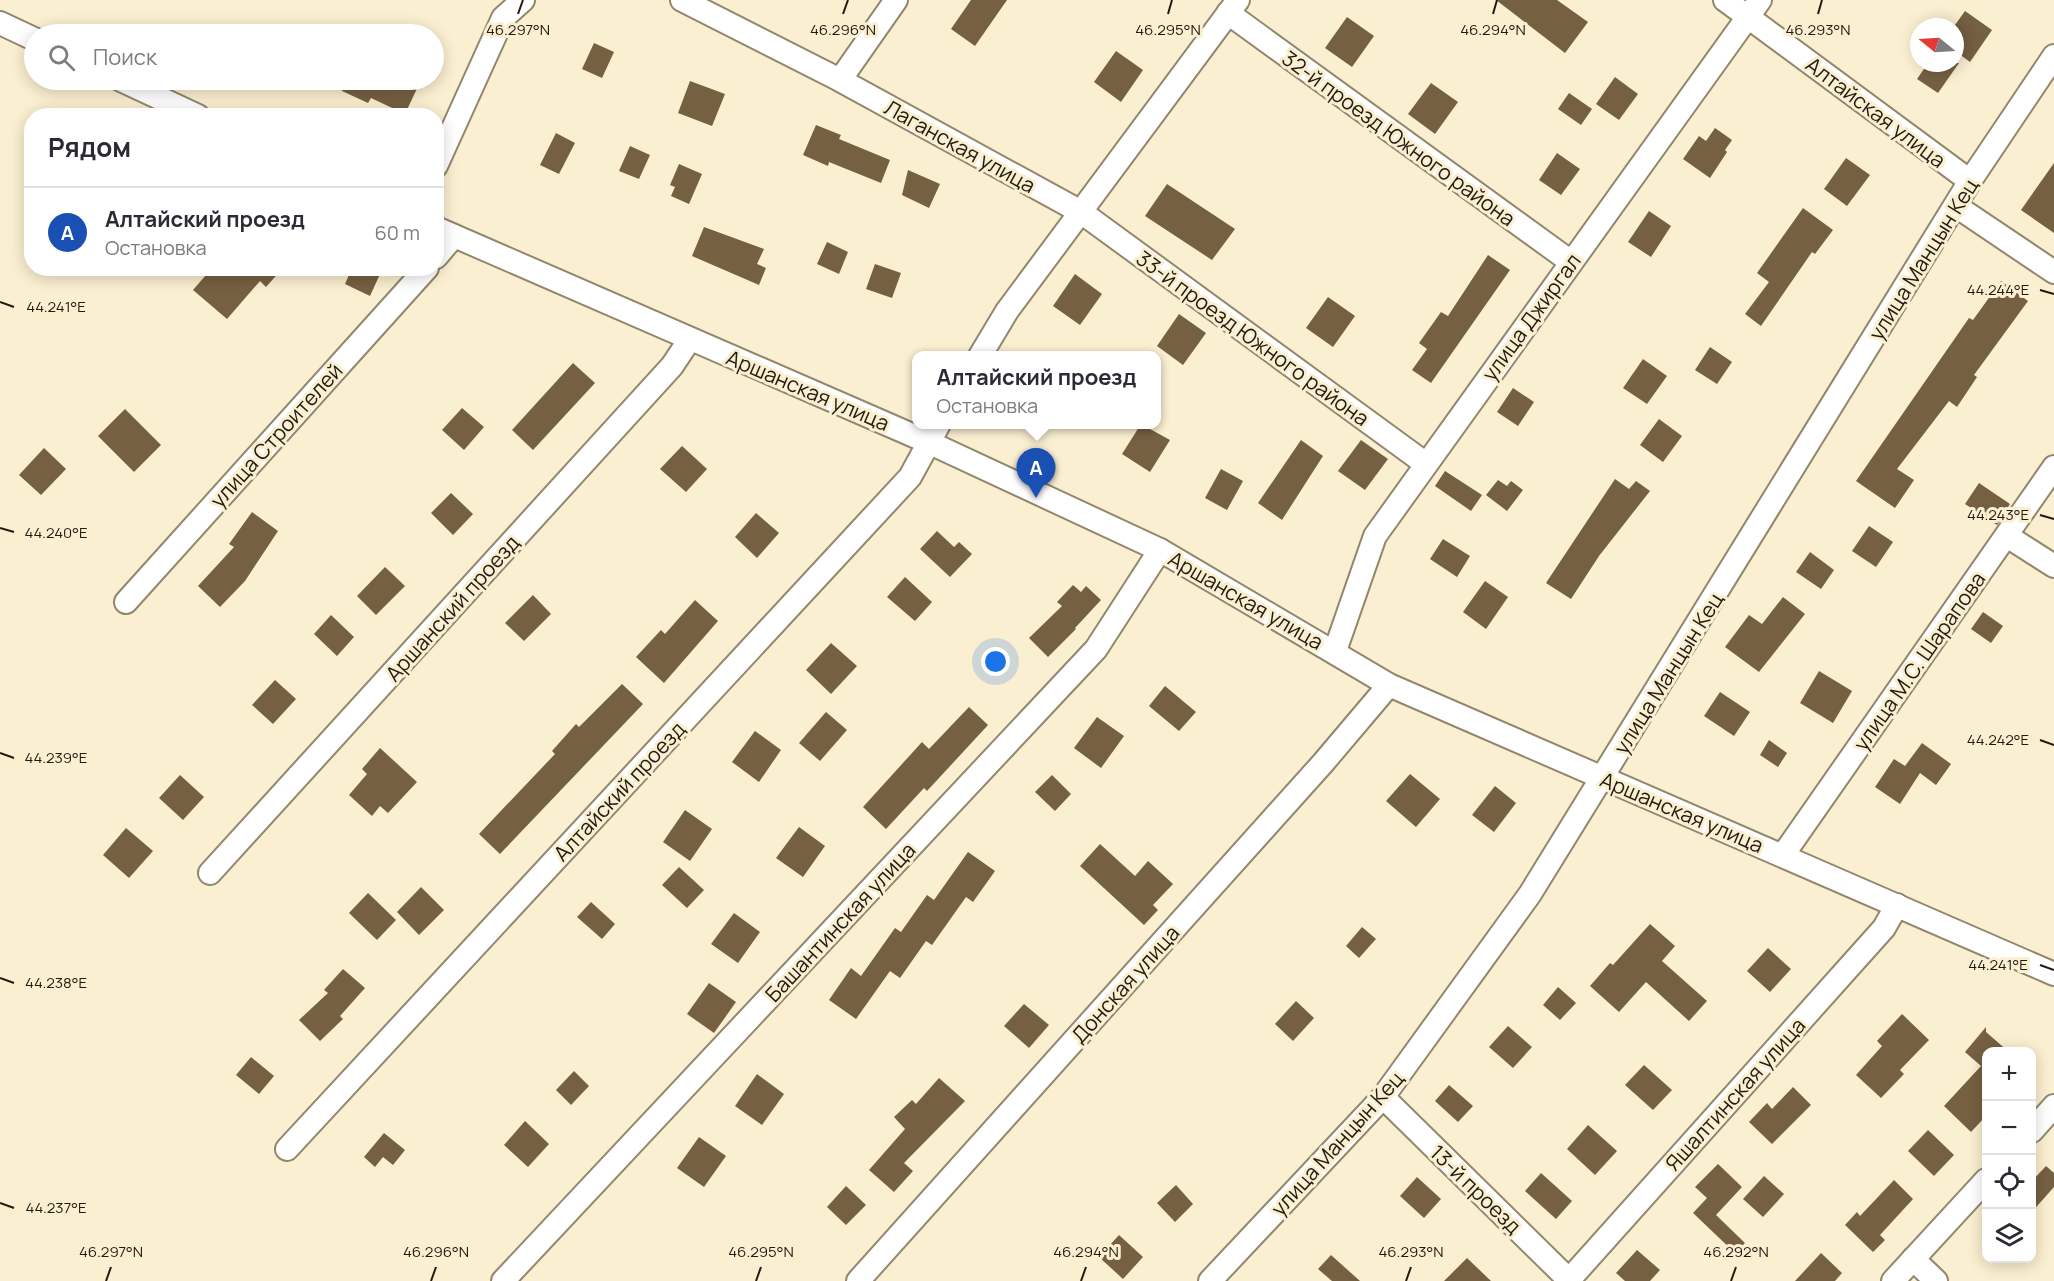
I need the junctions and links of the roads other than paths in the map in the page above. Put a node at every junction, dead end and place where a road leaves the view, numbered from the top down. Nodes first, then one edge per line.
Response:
1 (523, 0) edge
2 (682, 0) edge
3 (896, 0) edge
4 (1725, 0) edge
5 (1233, 7) edge
6 (1754, 8) edge
7 (502, 9) edge
8 (0, 23) edge
9 (24, 34) edge
10 (2054, 56) edge
11 (840, 80) junction
12 (142, 90) edge
13 (181, 108) edge
14 (444, 147) edge
15 (1970, 181) junction
16 (1956, 206) junction
17 (1080, 212) junction
18 (445, 232) edge
19 (1571, 262) junction
20 (2054, 272) edge
21 (420, 276) edge
22 (690, 339) junction
23 (983, 351) edge
24 (912, 425) edge
25 (933, 433) edge
26 (1426, 464) junction
27 (2054, 467) edge
28 (2007, 536) junction
29 (1160, 550) junction
30 (2054, 566) edge
31 (126, 602) dead end
32 (1335, 651) junction
33 (1389, 684) junction
34 (1602, 778) junction
35 (1783, 855) junction
36 (210, 873) dead end
37 (1897, 904) junction
38 (2054, 974) edge
39 (1383, 1097) junction
40 (2054, 1106) edge
41 (2036, 1126) edge
42 (287, 1149) dead end
43 (1982, 1184) edge
44 (1913, 1259) junction
45 (503, 1281) edge
46 (858, 1281) edge
47 (1210, 1281) edge
48 (1569, 1281) edge
49 (1893, 1281) edge
50 (1936, 1281) edge

1 - 7 street
2 - 11 street, Лаганская улица
3 - 11 street
4 - 6 street, Алтайская улица
5 - 17 street
5 - 19 street, 32-й проезд Южного района
6 - 15 street, Алтайская улица
6 - 19 street, улица Джиргал
7 - 14 street
8 - 9 street
10 - 15 street, улица Манцын Кец
11 - 17 street, Лаганская улица
12 - 13 street
15 - 16 street, улица Манцын Кец
16 - 20 street
16 - 34 street, улица Манцын Кец
17 - 23 street
17 - 26 street, 33-й проезд Южного района
18 - 22 street, Аршанская улица
19 - 26 street, улица Джиргал
21 - 31 street, улица Строителей
22 - 24 street, Аршанская улица
22 - 36 street, Аршанский проезд
25 - 29 street, Аршанская улица
25 - 42 street, Алтайский проезд
26 - 32 street, улица Джиргал
27 - 28 street, улица М.С. Шарапова
28 - 30 street
28 - 35 street, улица М.С. Шарапова
29 - 32 street, Аршанская улица
29 - 45 street, Башантинская улица
32 - 33 street, Аршанская улица
33 - 34 street, Аршанская улица
33 - 46 street, Донская улица
34 - 35 street, Аршанская улица
34 - 39 street, улица Манцын Кец
35 - 37 street, Аршанская улица
37 - 38 street, Аршанская улица
37 - 48 street, Яшалтинская улица
39 - 47 street, улица Манцын Кец
39 - 48 street, 13-й проезд
40 - 41 street
43 - 44 street
44 - 49 street
44 - 50 street

